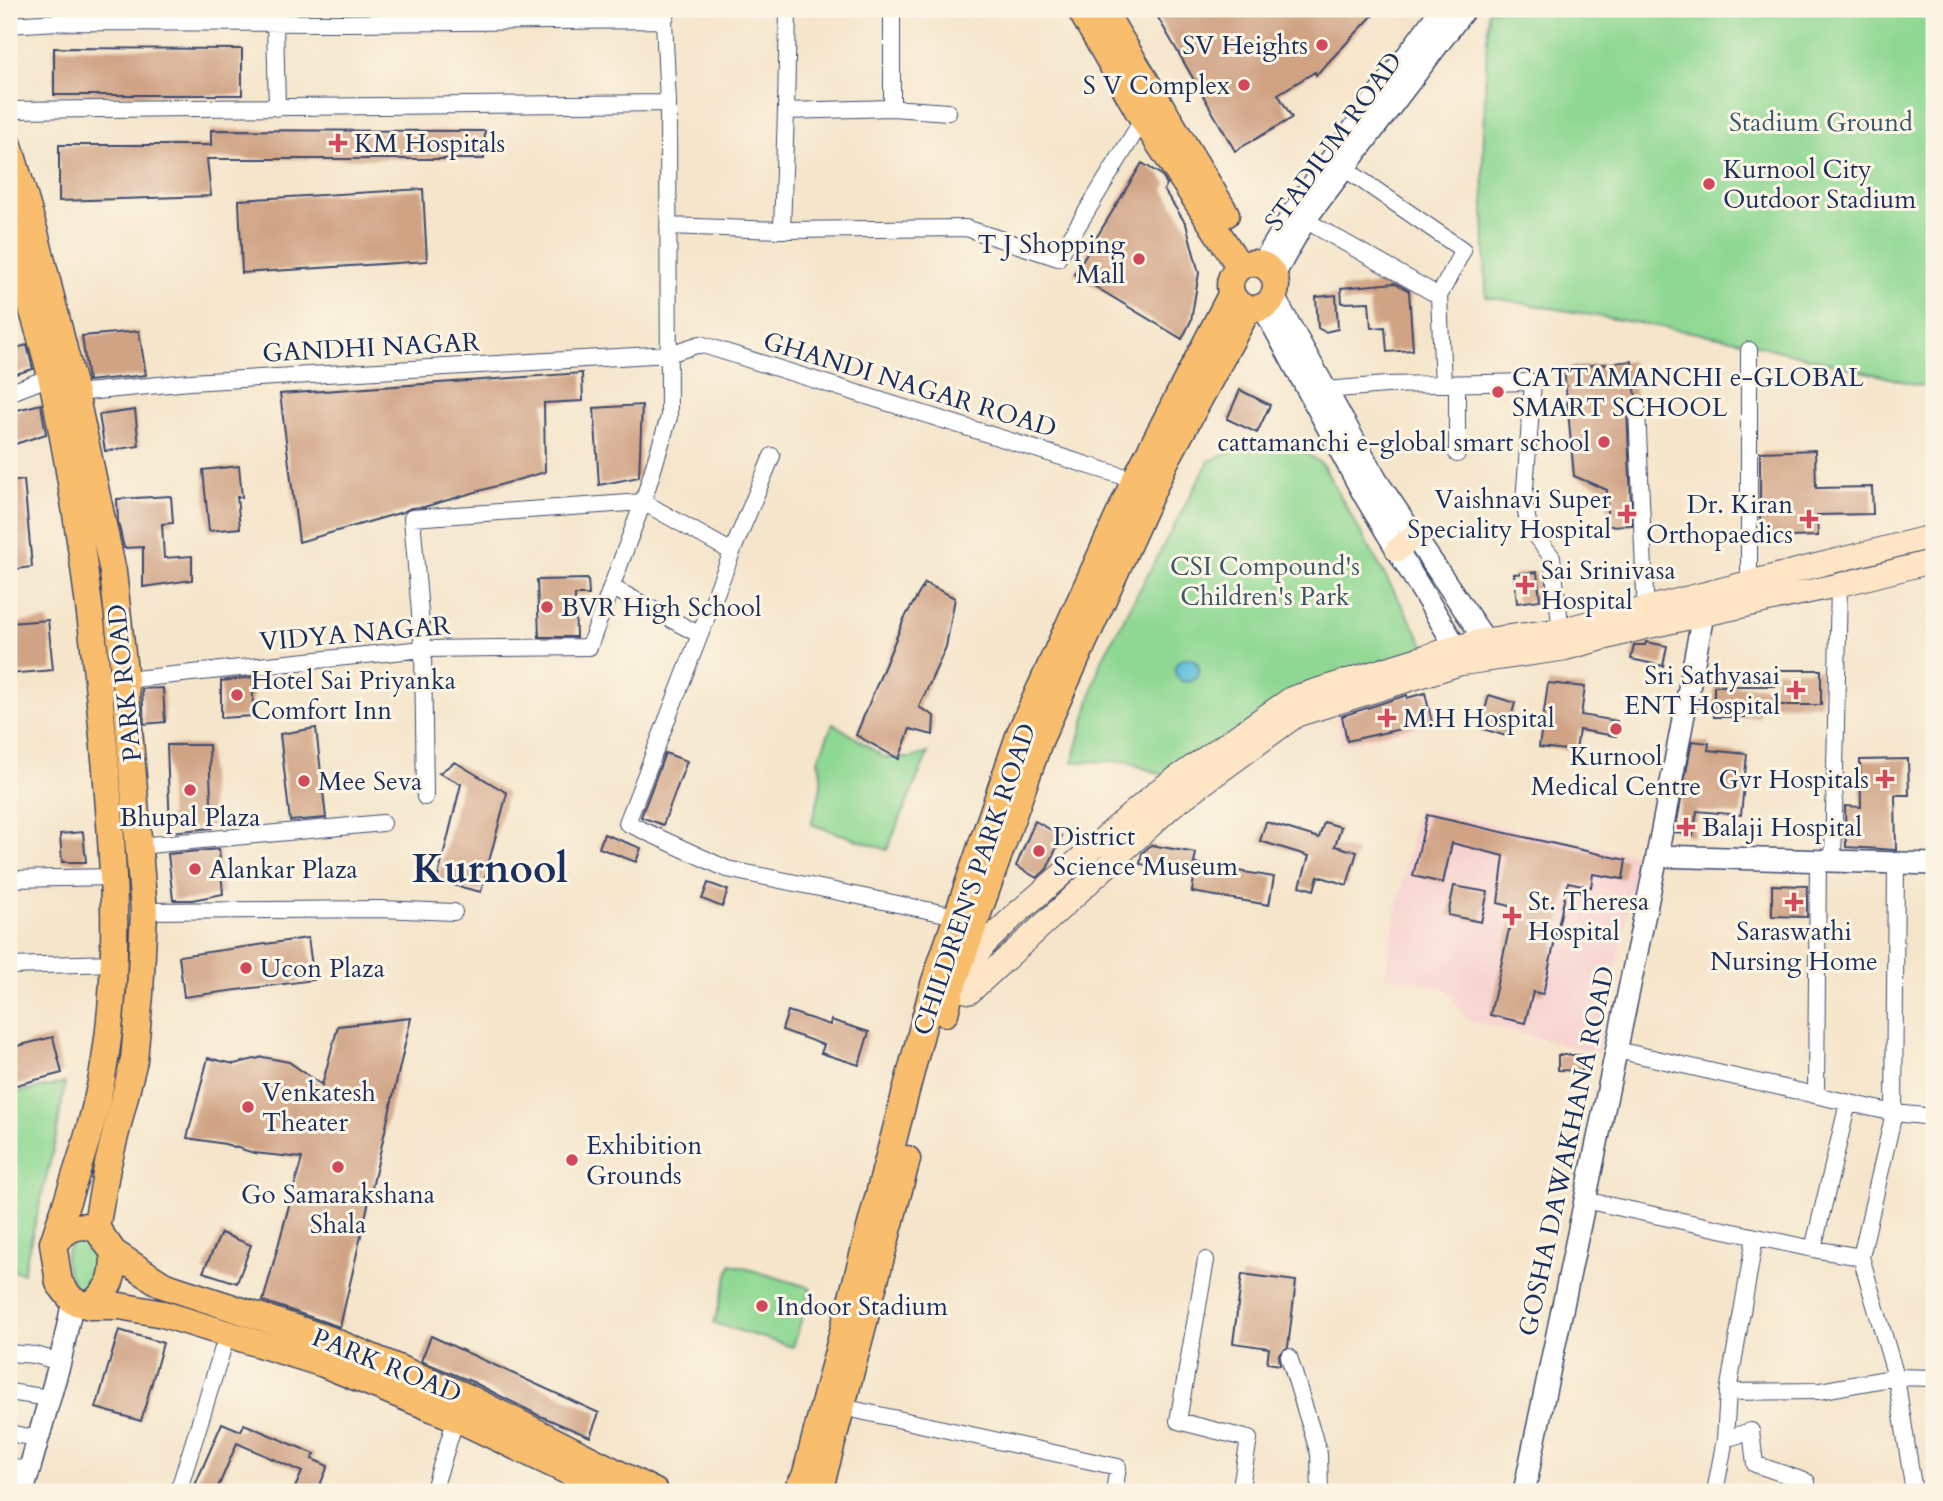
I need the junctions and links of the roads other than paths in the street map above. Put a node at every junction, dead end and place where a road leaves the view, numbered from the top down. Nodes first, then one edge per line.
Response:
1 (788, 9) edge
2 (892, 9) edge
3 (1080, 9) edge
4 (1102, 9) edge
5 (1441, 9) edge
6 (1465, 9) edge
7 (667, 14) edge
8 (275, 23) junction
9 (9, 24) edge
10 (668, 103) junction
11 (277, 108) junction
12 (892, 108) junction
13 (9, 110) edge
14 (786, 111) junction
15 (948, 112) dead end
16 (1143, 119) junction
17 (9, 145) edge
18 (1345, 168) junction
19 (1305, 220) junction
20 (668, 226) junction
21 (782, 230) junction
22 (9, 231) edge
23 (1256, 284) junction
24 (1439, 296) junction
25 (1749, 350) dead end
26 (669, 354) junction
27 (50, 377) junction
28 (1450, 384) junction
29 (1326, 390) junction
30 (9, 393) edge
31 (75, 393) junction
32 (1637, 408) dead end
33 (1457, 454) dead end
34 (772, 456) dead end
35 (1135, 480) junction
36 (642, 502) junction
37 (1934, 536) edge
38 (1406, 543) junction
39 (732, 552) junction
40 (1934, 561) edge
41 (1749, 582) junction
42 (1839, 585) junction
43 (611, 587) junction
44 (1703, 615) junction
45 (1646, 617) junction
46 (700, 635) junction
47 (1562, 640) junction
48 (423, 649) junction
49 (1486, 651) junction
50 (1458, 655) junction
51 (112, 682) junction
52 (425, 797) dead end
53 (383, 822) dead end
54 (138, 846) junction
55 (1657, 856) junction
56 (1826, 860) junction
57 (1896, 863) junction
58 (1934, 864) edge
59 (114, 877) junction
60 (9, 879) edge
61 (144, 911) junction
62 (454, 912) dead end
63 (956, 916) junction
64 (114, 963) junction
65 (9, 966) edge
66 (943, 986) junction
67 (1617, 1050) junction
68 (1816, 1096) junction
69 (1848, 1104) junction
70 (1894, 1114) junction
71 (1934, 1117) edge
72 (1584, 1200) junction
73 (96, 1228) junction
74 (1755, 1237) junction
75 (53, 1243) junction
76 (1813, 1249) junction
77 (114, 1253) junction
78 (1861, 1257) junction
79 (1206, 1260) dead end
80 (81, 1304) junction
81 (227, 1335) junction
82 (9, 1353) edge
83 (1289, 1357) dead end
84 (60, 1363) junction
85 (1896, 1377) junction
86 (1934, 1378) edge
87 (9, 1392) edge
88 (1728, 1392) junction
89 (50, 1398) junction
90 (842, 1408) junction
91 (456, 1418) junction
92 (9, 1433) edge
93 (39, 1439) junction
94 (1725, 1439) junction
95 (19, 1469) edge
96 (9, 1490) edge
97 (21, 1492) edge
98 (178, 1492) edge
99 (433, 1492) edge
100 (611, 1492) edge
101 (655, 1492) edge
102 (796, 1492) edge
103 (819, 1492) edge
104 (1114, 1492) edge
105 (1240, 1492) edge
106 (1320, 1492) edge
107 (1524, 1492) edge
108 (1715, 1492) edge
109 (1807, 1492) edge
110 (1914, 1492) edge

1 - 14 street
2 - 12 street
3 - 16 main road
4 - 23 main road
5 - 23 street, STADIUM ROAD
6 - 18 street, STADIUM ROAD
7 - 8 street
7 - 10 street
8 - 9 street
8 - 11 street
10 - 11 street
10 - 20 street
11 - 13 street
12 - 14 street
12 - 15 street
14 - 21 street
16 - 21 street
16 - 23 main road
17 - 31 main road, PARK ROAD
18 - 19 street, STADIUM ROAD
18 - 24 street
19 - 23 street, STADIUM ROAD
19 - 24 street
20 - 21 street
20 - 26 street
22 - 27 main road, PARK ROAD
23 - 29 street
23 - 35 main road, CHILDREN'S PARK ROAD
23 - 38 street
23 - 66 main road, CHILDREN'S PARK ROAD
24 - 28 street
25 - 41 street
26 - 31 street, GANDHI NAGAR
26 - 35 street, GHANDI NAGAR ROAD
26 - 36 street
27 - 30 street
27 - 51 main road, PARK ROAD
28 - 29 street
28 - 33 street
28 - 47 street
29 - 38 street
31 - 51 main road, PARK ROAD
32 - 45 street
34 - 39 street
35 - 63 main road, CHILDREN'S PARK ROAD
36 - 39 street
36 - 43 street
36 - 48 street
37 - 41 main road
38 - 49 street
38 - 50 street
39 - 46 street
40 - 42 main road
41 - 45 main road
42 - 44 main road
42 - 56 street
43 - 46 street
43 - 48 street, VIDYA NAGAR
44 - 45 main road
44 - 55 street, GOSHA DAWAKHANA ROAD
45 - 47 main road
46 - 63 street
47 - 49 main road
48 - 51 street, VIDYA NAGAR
48 - 52 street
49 - 50 main road
50 - 66 main road
51 - 54 main road, PARK ROAD
51 - 59 main road, PARK ROAD
53 - 54 street
54 - 61 main road, PARK ROAD
55 - 56 street
55 - 67 street, GOSHA DAWAKHANA ROAD
56 - 57 street
56 - 68 street
57 - 58 street
57 - 70 street
59 - 60 street
59 - 64 main road, PARK ROAD
61 - 62 street
61 - 73 main road, PARK ROAD
63 - 66 main road, CHILDREN'S PARK ROAD
64 - 65 street
64 - 75 main road, PARK ROAD
66 - 90 main road, CHILDREN'S PARK ROAD
66 - 102 main road, CHILDREN'S PARK ROAD
67 - 68 street
67 - 72 street, GOSHA DAWAKHANA ROAD
68 - 69 street
69 - 70 street
69 - 76 street
70 - 71 street
70 - 78 street
72 - 74 street
72 - 107 street, GOSHA DAWAKHANA ROAD
73 - 75 main road
73 - 77 main road
74 - 76 street
74 - 88 street
75 - 80 main road
76 - 78 street
77 - 80 main road
77 - 101 main road, PARK ROAD
78 - 85 street
79 - 105 street
80 - 81 main road, PARK ROAD
80 - 84 street
81 - 91 main road, PARK ROAD
81 - 98 street
82 - 84 street
83 - 106 street
84 - 89 street
85 - 86 street
85 - 88 street
85 - 110 street
87 - 89 street
88 - 94 street
89 - 93 street
90 - 103 main road, CHILDREN'S PARK ROAD
90 - 104 street
91 - 99 street
91 - 100 main road, PARK ROAD
92 - 93 street
93 - 95 street
94 - 108 street
94 - 109 street
95 - 97 street
96 - 97 street

